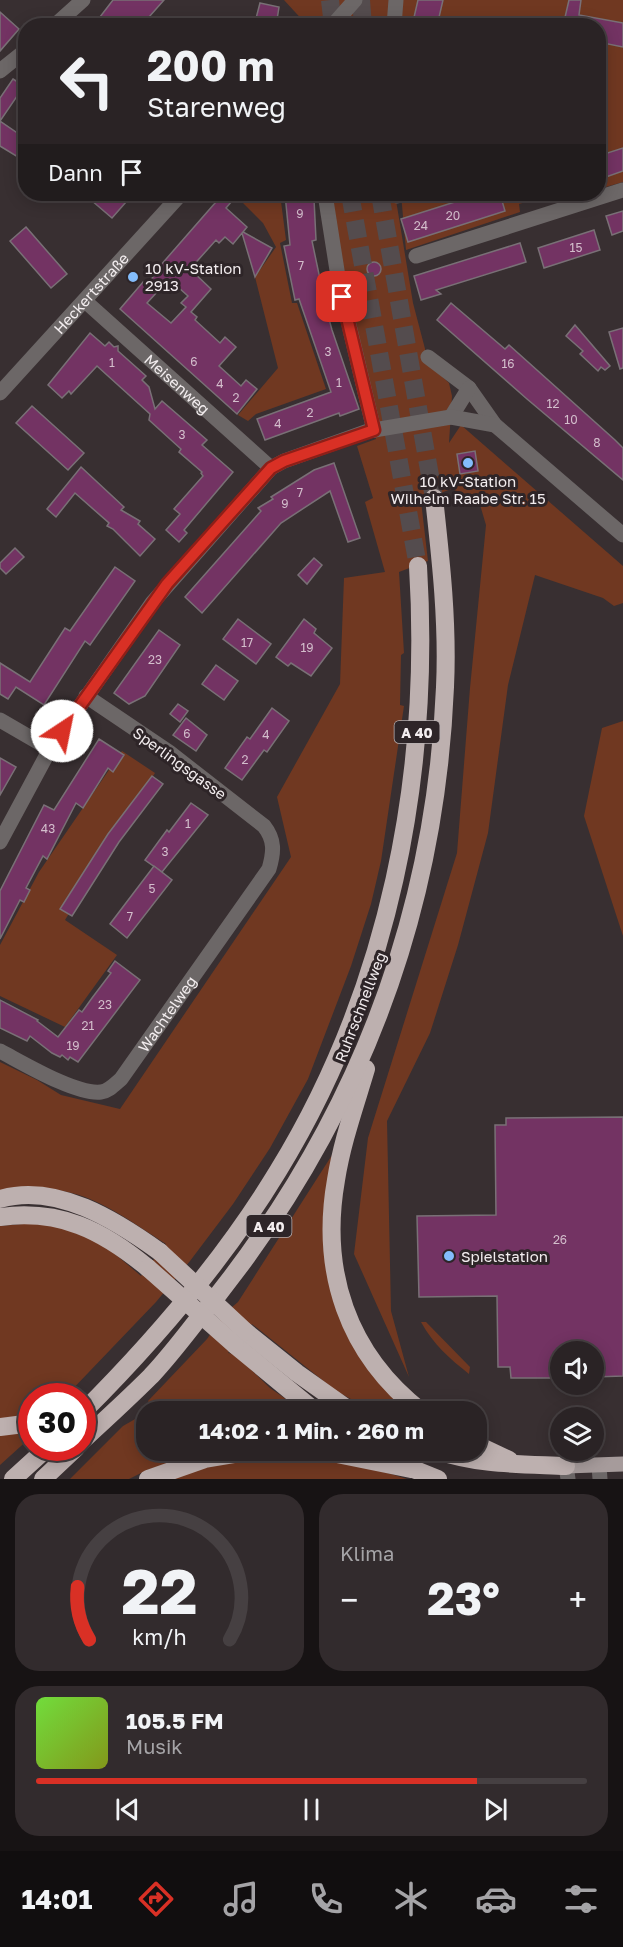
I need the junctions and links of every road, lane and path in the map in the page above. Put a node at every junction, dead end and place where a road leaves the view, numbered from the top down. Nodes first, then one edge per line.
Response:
1 (83, 0) edge
2 (355, 0) edge
3 (396, 0) edge
4 (63, 18) edge
5 (339, 18) edge
6 (395, 18) edge
7 (18, 56) edge
8 (0, 71) edge
9 (623, 190) edge
10 (606, 195) edge
11 (175, 201) edge
12 (326, 201) edge
13 (588, 201) edge
14 (416, 256) dead end
15 (85, 301) junction
16 (428, 357) dead end
17 (469, 388) junction
18 (0, 393) edge
19 (451, 417) junction
20 (495, 425) junction
21 (374, 430) junction
22 (271, 468) junction
23 (434, 498) tunnel mouth
24 (623, 535) edge
25 (418, 566) tunnel mouth
26 (86, 696) junction
27 (0, 720) edge
28 (50, 748) junction
29 (270, 834) joint
30 (0, 842) edge
31 (395, 972) junction
32 (0, 1051) edge
33 (0, 1199) edge
34 (0, 1217) edge
35 (240, 1339) junction
36 (103, 1392) junction
37 (96, 1397) edge
38 (96, 1399) edge
39 (305, 1401) edge
40 (336, 1401) edge
41 (411, 1401) edge
42 (18, 1425) edge
43 (0, 1427) edge
44 (96, 1428) edge
45 (487, 1449) edge
46 (33, 1461) edge
47 (62, 1461) edge
48 (199, 1461) edge
49 (372, 1461) edge
50 (396, 1461) edge
51 (487, 1461) edge
52 (516, 1463) junction
53 (623, 1464) edge
54 (411, 1469) junction
55 (567, 1472) edge
56 (600, 1472) edge
57 (13, 1479) edge
58 (43, 1479) edge
59 (148, 1479) edge
60 (438, 1479) edge

1 - 4 street
2 - 5 street
3 - 6 street
7 - 8 street
9 - 10 street
11 - 15 street, Heckertstraße
12 - 21 street
13 - 14 street
15 - 18 street, Heckertstraße
15 - 22 street, Meisenweg
16 - 17 street
17 - 19 street
17 - 20 street
19 - 20 street
19 - 21 street
20 - 24 street
21 - 22 street
22 - 26 street
23 - 31 highway, Ruhrschnellweg / A 40
25 - 36 highway, Ruhrschnellweg / A 40
26 - 28 street
26 - 29 street, Sperlingsgasse
27 - 28 street
28 - 30 street
29 - 32 street, Wachtelweg
31 - 41 highway
31 - 44 highway, Ruhrschnellweg / A 40
33 - 35 highway, bridge
34 - 35 highway, bridge
35 - 39 highway
35 - 40 highway
36 - 37 highway
36 - 38 highway, Ruhrschnellweg / A 40
42 - 43 highway
45 - 52 highway
46 - 57 highway
47 - 58 highway
48 - 59 highway
49 - 54 highway
50 - 54 highway
51 - 52 highway
52 - 55 highway
53 - 56 main road
54 - 60 highway
55 - 56 main road

